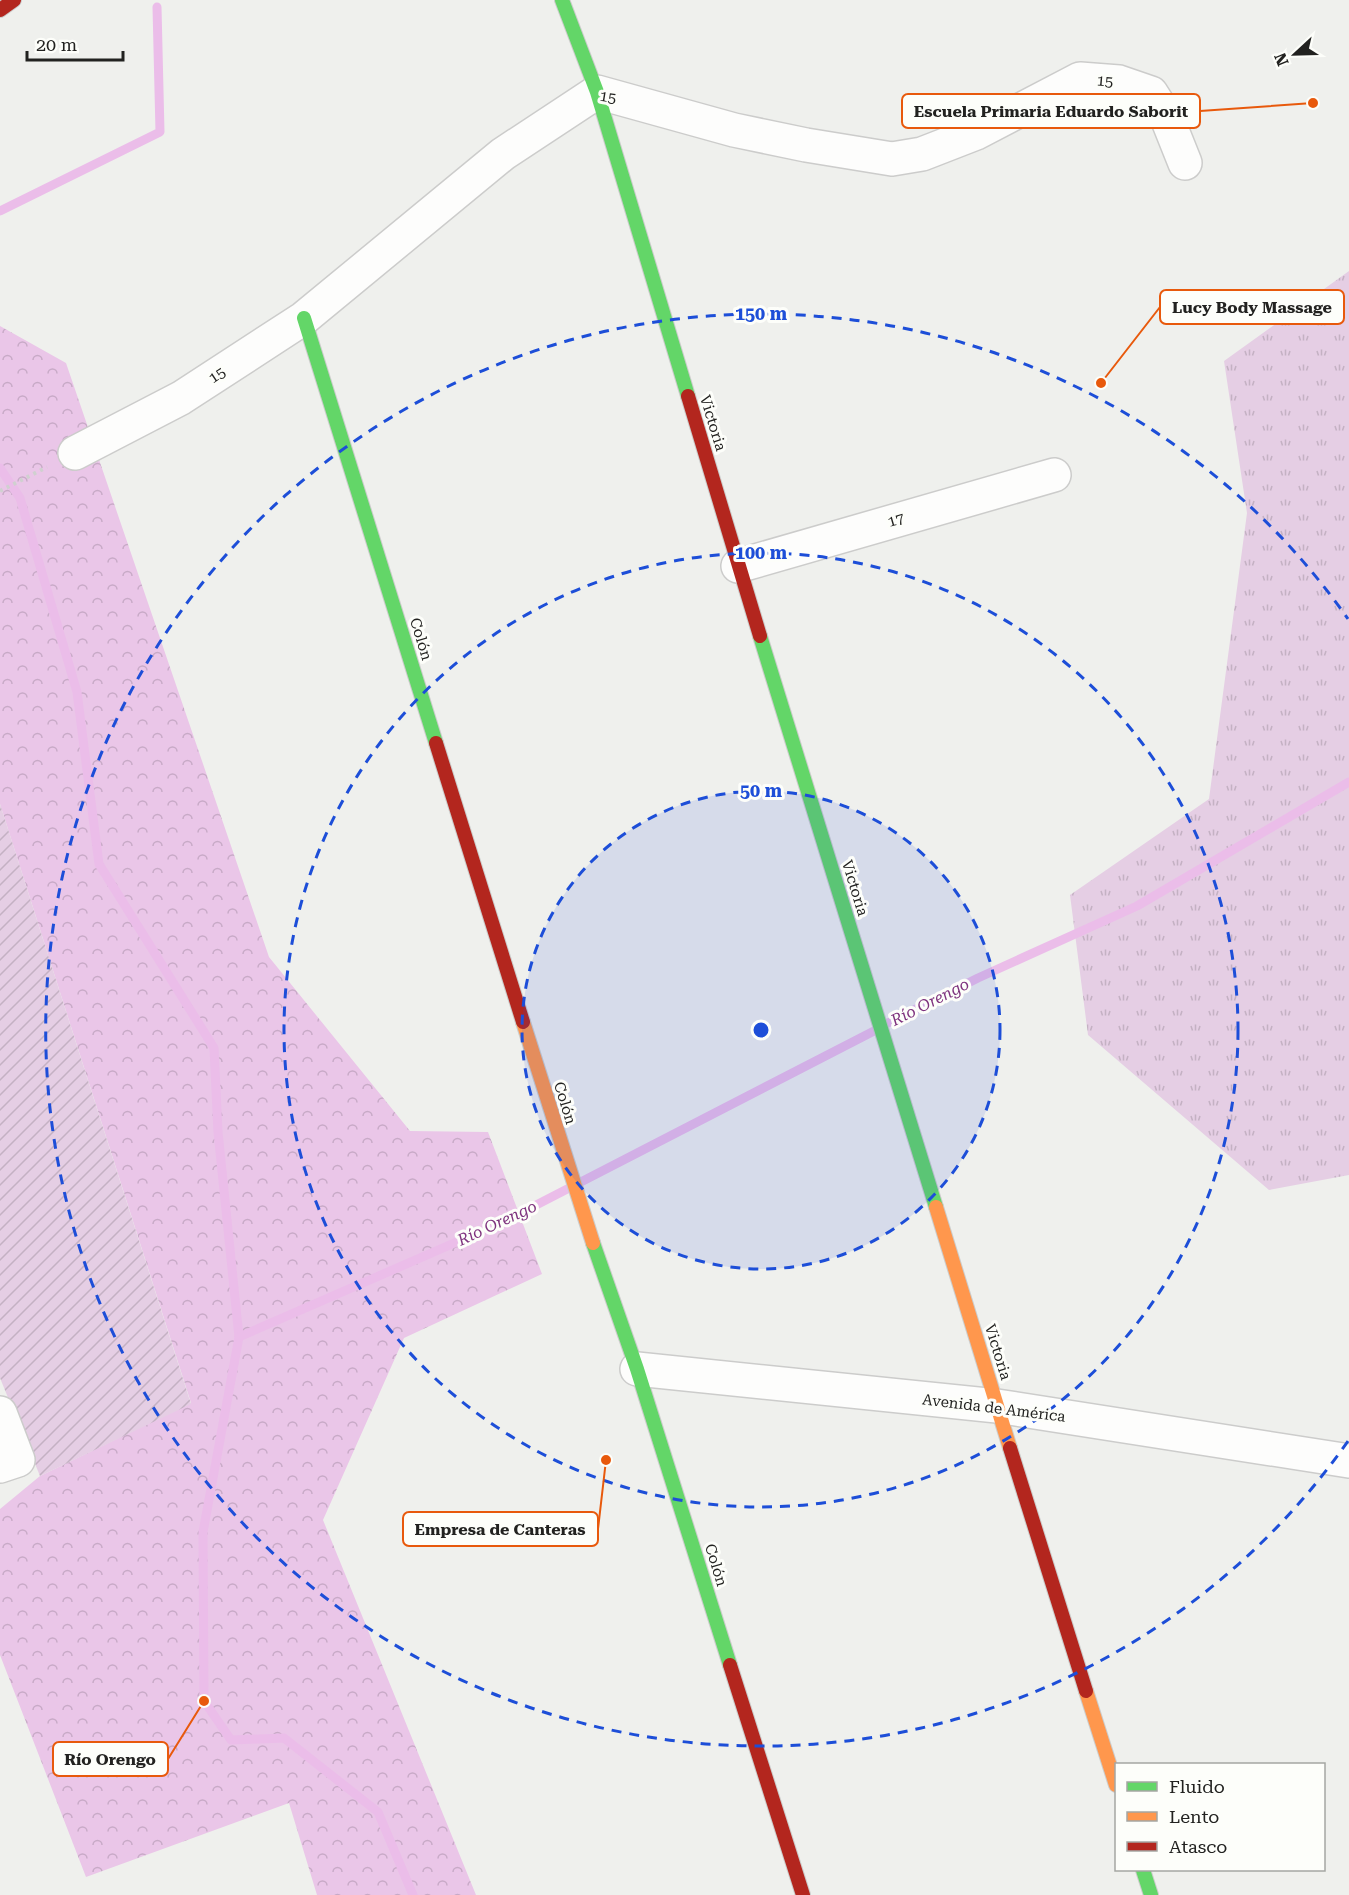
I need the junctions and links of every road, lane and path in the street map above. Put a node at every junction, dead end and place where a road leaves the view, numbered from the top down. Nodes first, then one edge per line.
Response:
1 (14, 0) edge
2 (562, 0) edge
3 (0, 10) edge
4 (597, 92) junction
5 (1185, 163) dead end
6 (304, 318) junction
7 (75, 453) joint
8 (1054, 475) dead end
9 (0, 492) edge
10 (738, 566) junction
11 (637, 1369) junction
12 (997, 1406) junction
13 (0, 1413) edge
14 (1349, 1461) edge
15 (0, 1467) edge
16 (1115, 1782) edge
17 (1144, 1871) edge
18 (803, 1895) edge
19 (1151, 1895) edge

1 - 3 street
2 - 4 street, Victoria
4 - 5 street, 15
4 - 6 street, 15
4 - 10 street, Victoria
6 - 7 street, 15
6 - 11 street, Colón
7 - 9 path
8 - 10 street, 17
10 - 12 street, Victoria
11 - 12 street, Avenida de América
11 - 18 street, Colón
12 - 14 street, Avenida de América
12 - 16 street, Victoria
13 - 15 street
17 - 19 street

